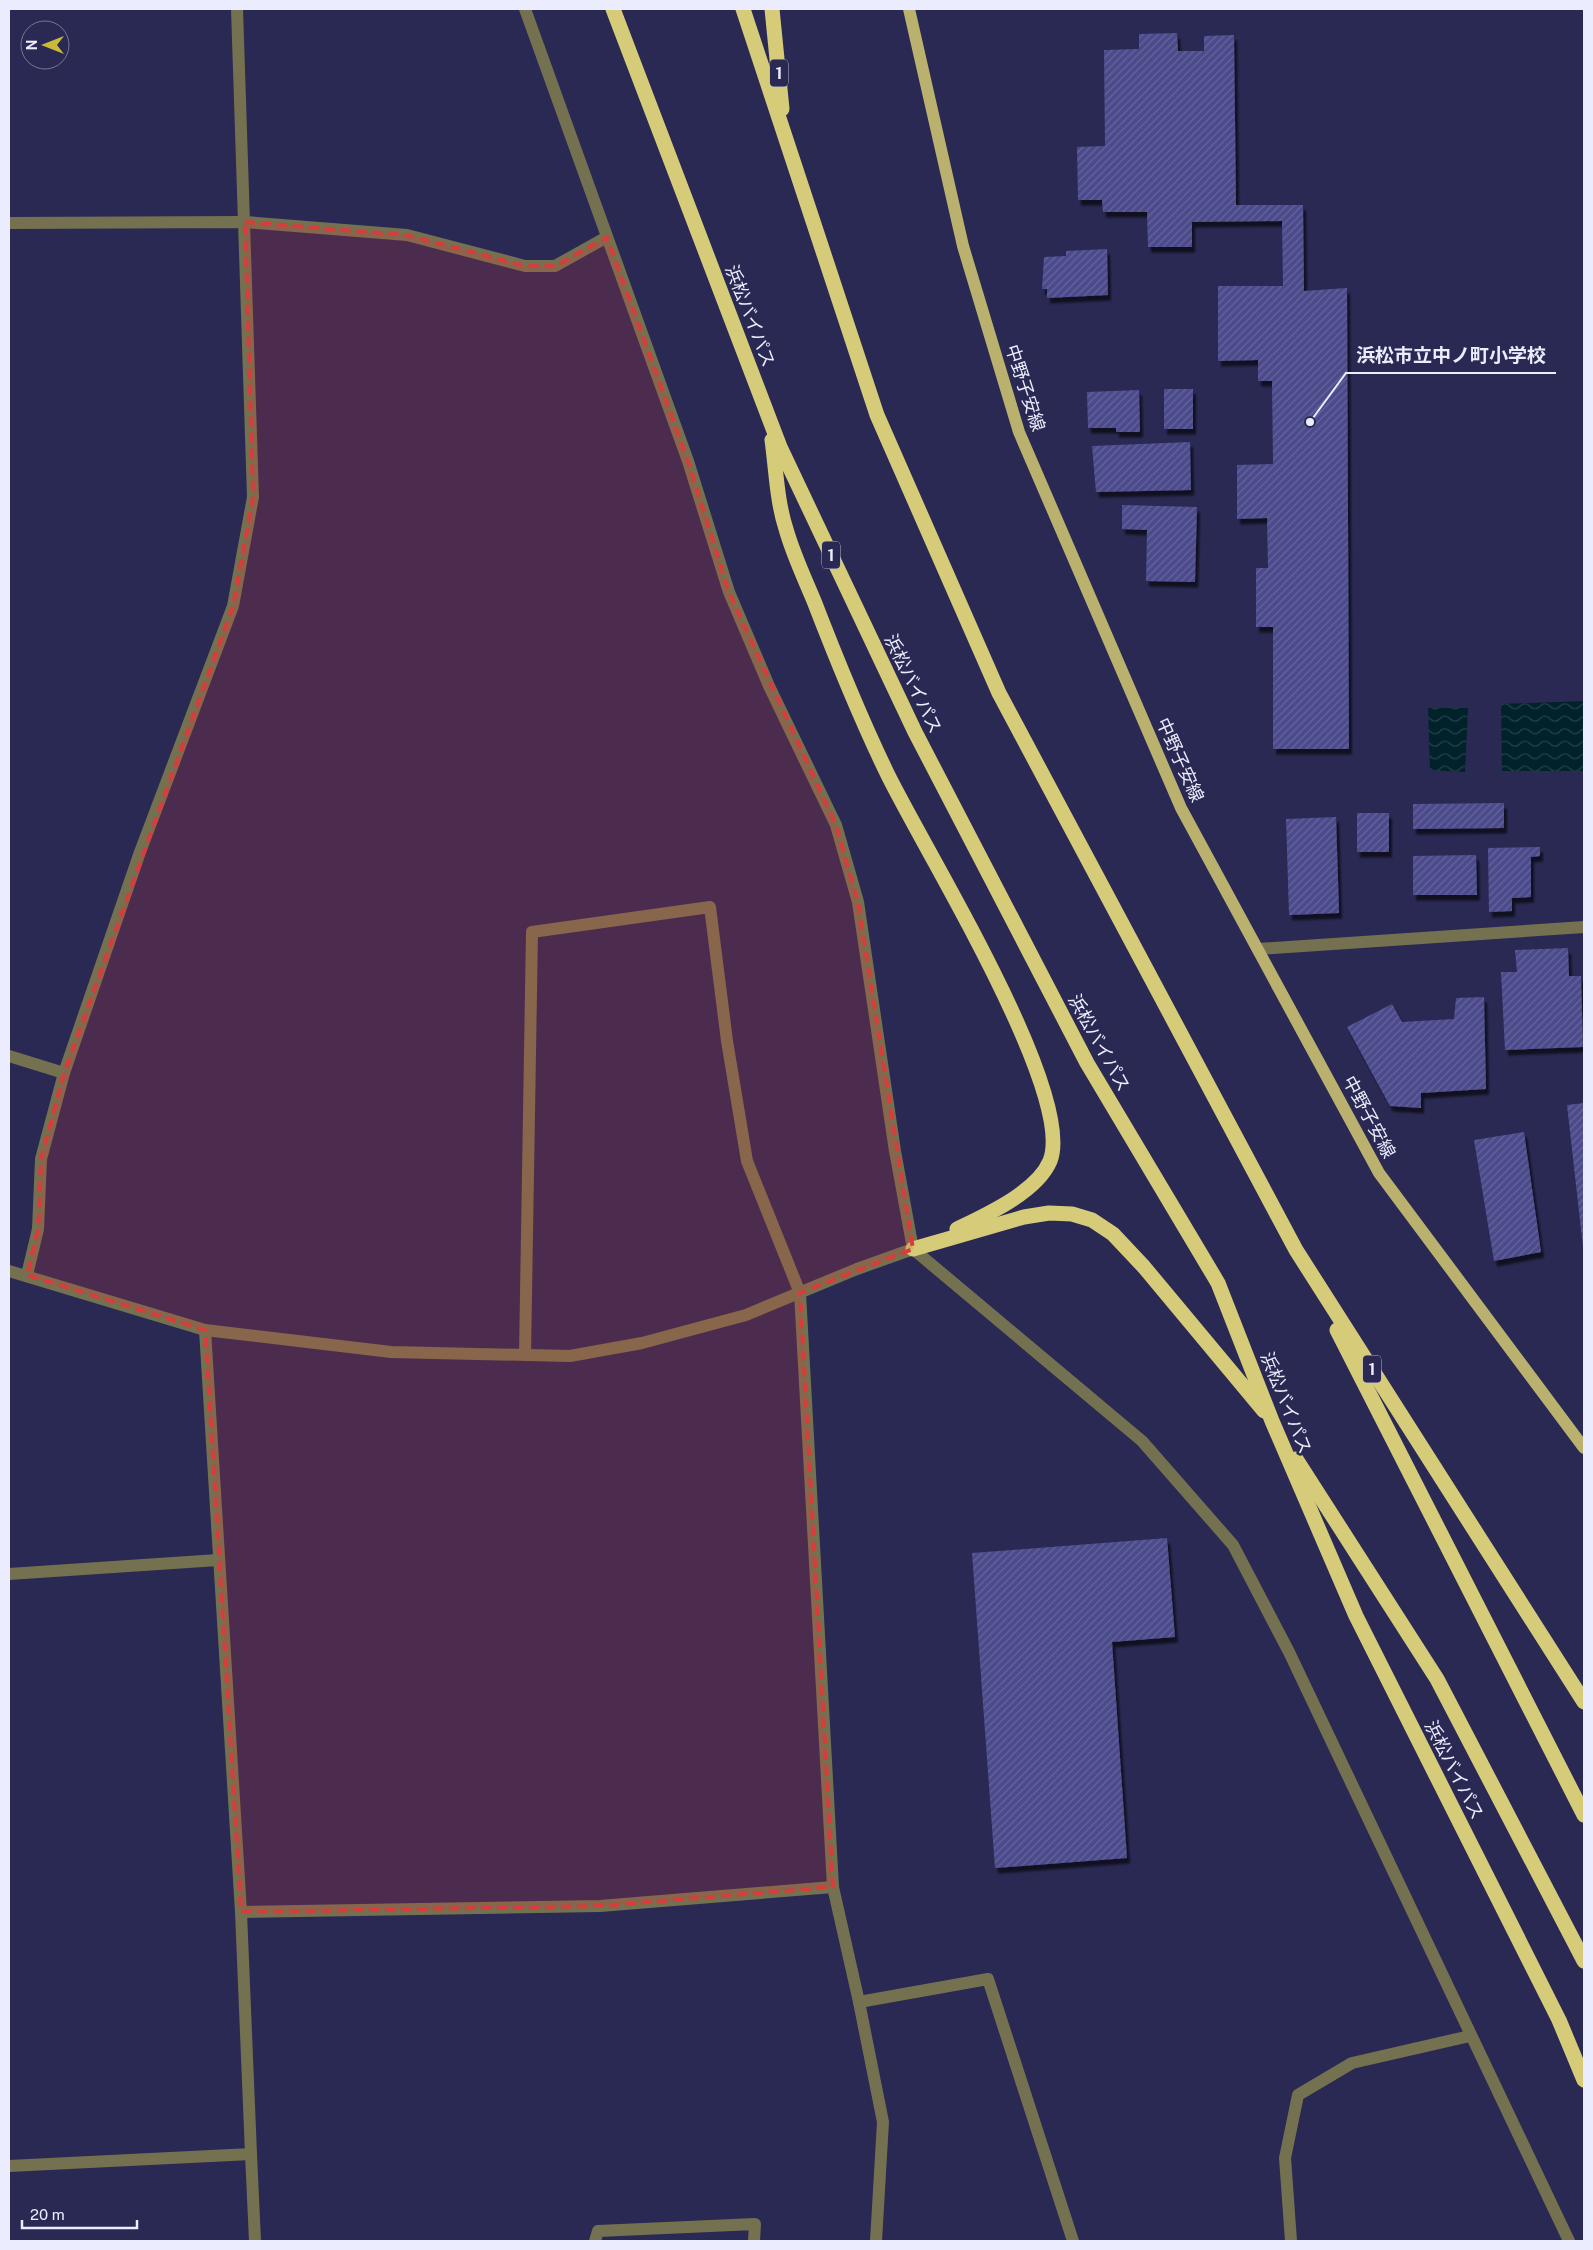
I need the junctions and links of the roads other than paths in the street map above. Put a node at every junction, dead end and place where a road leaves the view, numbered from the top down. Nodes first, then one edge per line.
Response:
1 (237, 9) edge
2 (525, 9) edge
3 (613, 9) edge
4 (772, 9) edge
5 (909, 9) edge
6 (743, 10) edge
7 (785, 137) junction
8 (245, 222) junction
9 (9, 223) edge
10 (607, 237) junction
11 (769, 419) junction
12 (1584, 927) edge
13 (1258, 949) junction
14 (9, 1056) edge
15 (64, 1073) junction
16 (913, 1249) junction
17 (1296, 1250) junction
18 (9, 1271) edge
19 (28, 1275) junction
20 (800, 1293) junction
21 (205, 1330) junction
22 (525, 1355) junction
23 (1272, 1421) junction
24 (1584, 1448) edge
25 (218, 1560) junction
26 (9, 1574) edge
27 (1584, 1702) edge
28 (1584, 1815) edge
29 (833, 1887) junction
30 (241, 1912) junction
31 (1584, 1962) edge
32 (859, 2002) junction
33 (1470, 2036) junction
34 (1584, 2080) edge
35 (251, 2154) junction
36 (9, 2166) edge
37 (254, 2241) edge
38 (595, 2241) edge
39 (754, 2241) edge
40 (876, 2241) edge
41 (1073, 2241) edge
42 (1291, 2241) edge
43 (1569, 2241) edge

1 - 8 street
2 - 10 street
3 - 11 highway, 浜松バイパス / 1
4 - 7 highway, 1
5 - 13 main road, 中野子安線
6 - 7 highway, 1
7 - 17 highway, 1
8 - 9 street
8 - 10 street
8 - 15 street
10 - 16 street
11 - 16 highway
11 - 23 highway, 浜松バイパス / 1
12 - 13 street
13 - 24 main road, 中野子安線
14 - 15 street
15 - 19 street
16 - 20 street
16 - 23 highway
16 - 33 street
17 - 27 highway, 1
17 - 28 highway
18 - 19 street
19 - 21 street
20 - 22 street
20 - 22 street
20 - 29 street
21 - 22 street
21 - 25 street
23 - 31 highway, 1
23 - 34 highway, 浜松バイパス / 1
25 - 26 street
25 - 30 street
29 - 30 street
29 - 32 street
30 - 35 street
32 - 40 street
32 - 41 street
33 - 42 street
33 - 43 street
35 - 36 street
35 - 37 street
38 - 39 street

